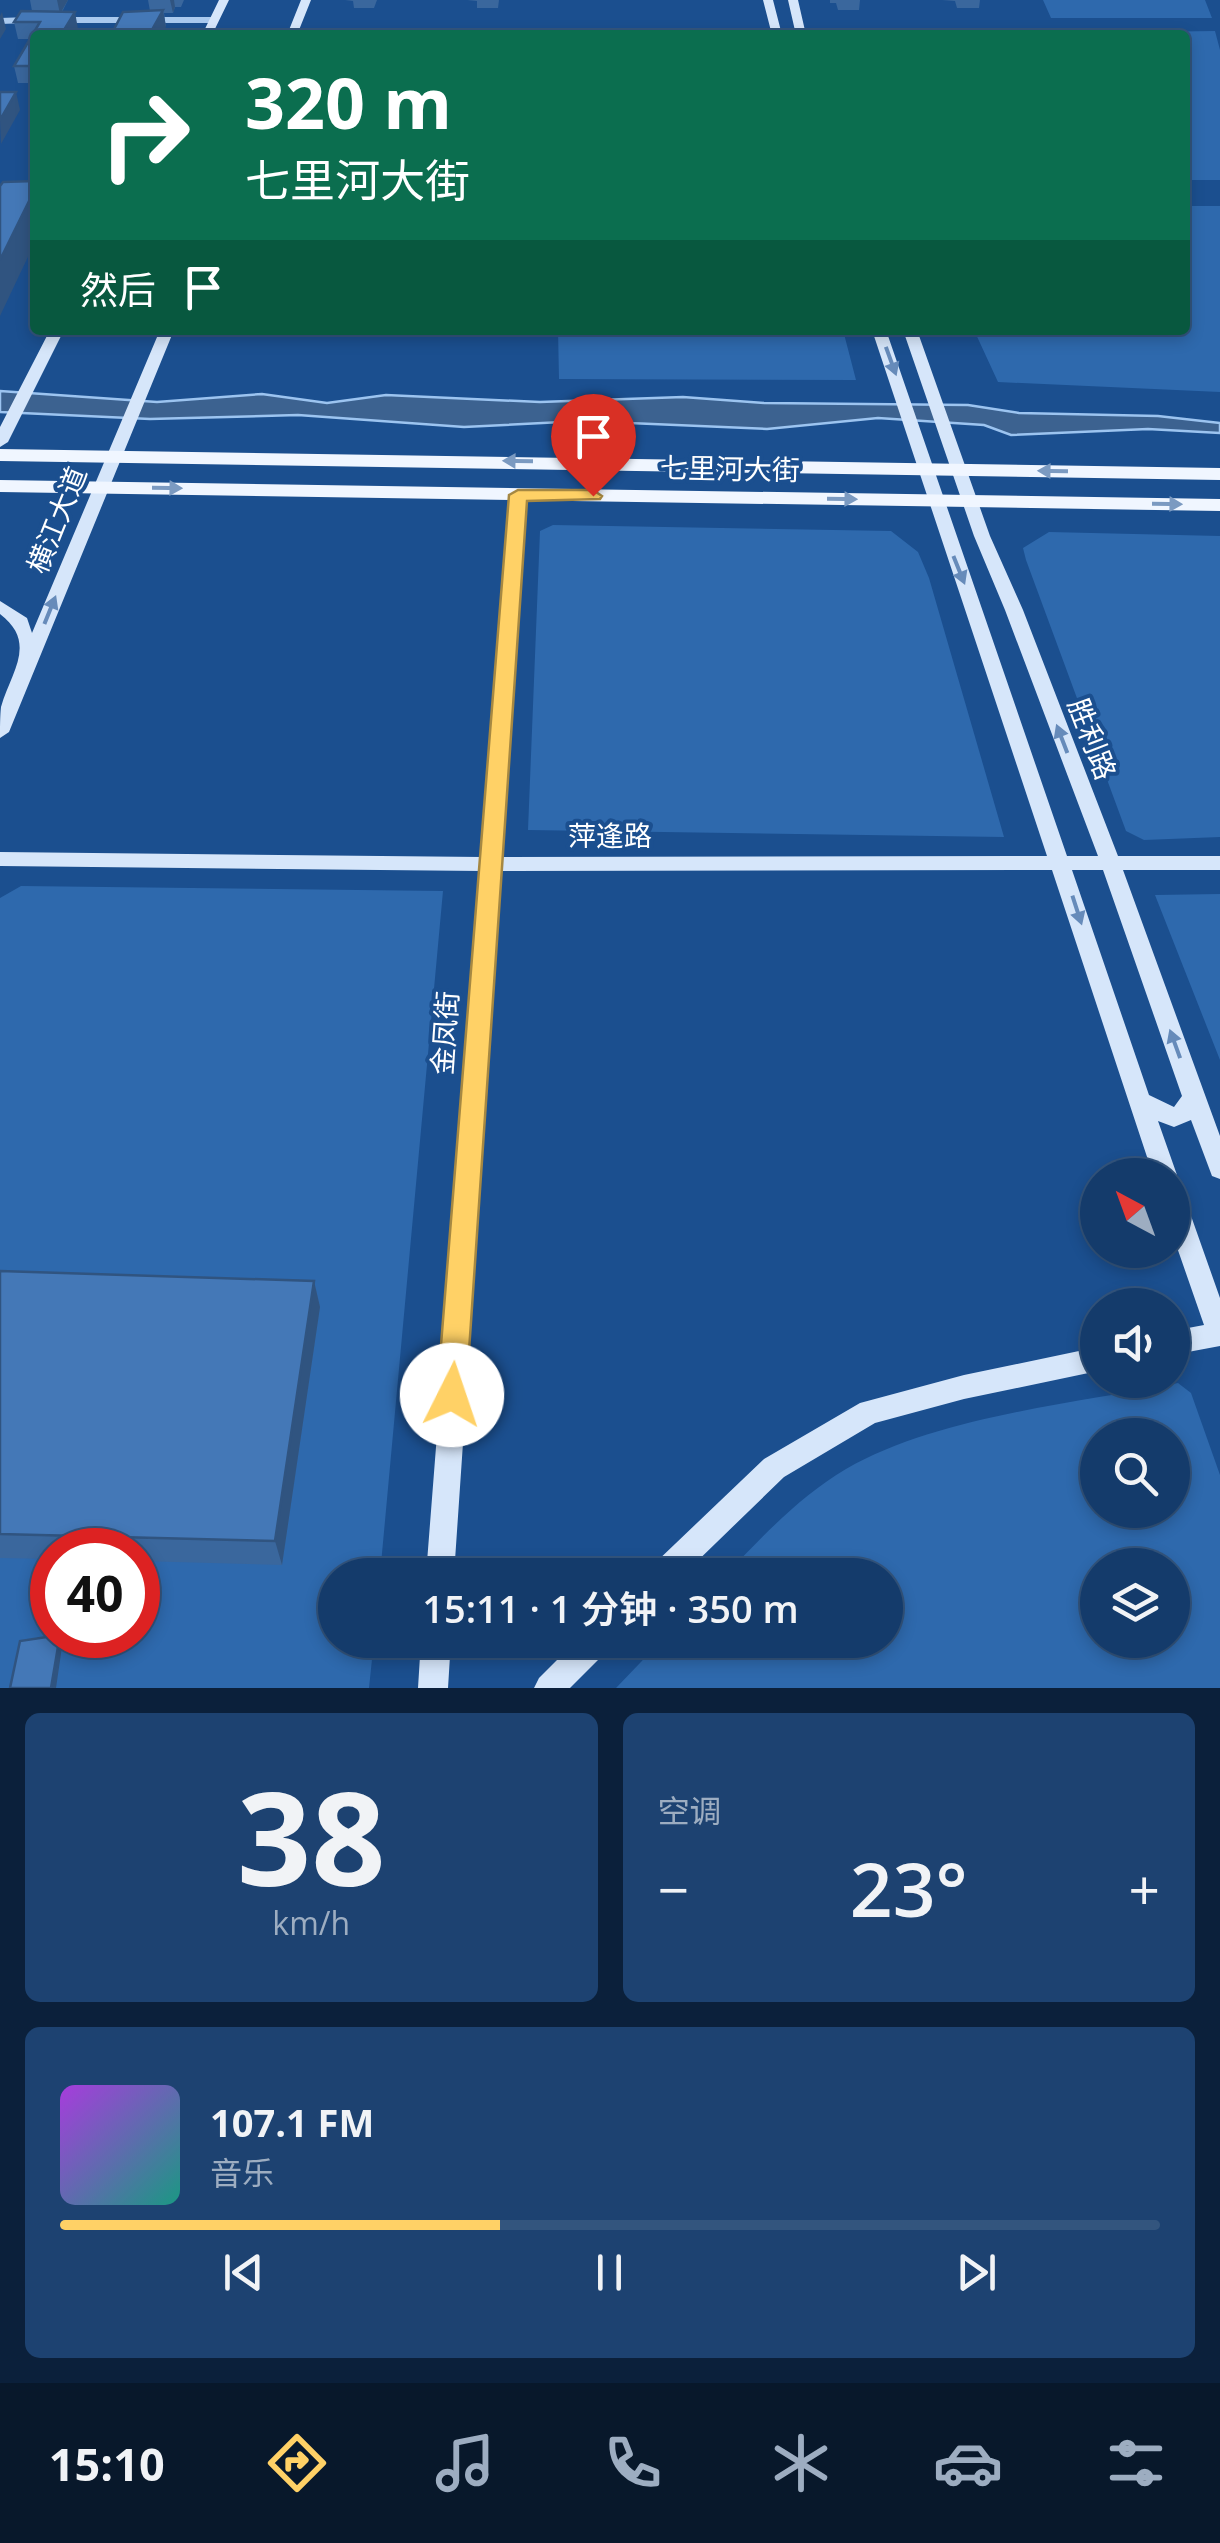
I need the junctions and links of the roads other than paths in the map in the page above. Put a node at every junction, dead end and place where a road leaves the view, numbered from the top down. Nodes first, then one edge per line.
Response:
1 (224, 0) edge
2 (306, 0) edge
3 (768, 0) edge
4 (793, 0) edge
5 (0, 20) edge
6 (39, 20) edge
7 (58, 20) edge
8 (214, 20) junction
9 (209, 30) edge
10 (294, 30) edge
11 (775, 30) edge
12 (800, 30) edge
13 (54, 335) edge
14 (165, 335) edge
15 (881, 335) edge
16 (912, 335) edge
17 (3, 436) edge
18 (0, 455) edge
19 (113, 458) junction
20 (928, 469) junction
21 (960, 469) junction
22 (1220, 474) edge
23 (0, 486) edge
24 (101, 487) junction
25 (518, 495) junction
26 (970, 500) junction
27 (935, 501) junction
28 (1220, 505) edge
29 (0, 606) edge
30 (1014, 610) junction
31 (976, 611) junction
32 (30, 658) junction
33 (0, 732) edge
34 (0, 858) edge
35 (1061, 862) junction
36 (1110, 862) junction
37 (1220, 862) edge
38 (490, 864) junction
39 (1194, 1097) junction
40 (1140, 1100) junction
41 (1159, 1158) edge
42 (1220, 1168) edge
43 (1190, 1248) edge
44 (1220, 1334) edge
45 (1190, 1340) edge
46 (1080, 1363) edge
47 (441, 1558) edge
48 (681, 1558) edge
49 (435, 1658) edge
50 (580, 1658) edge
51 (433, 1688) edge
52 (549, 1688) edge

1 - 8 street
2 - 10 street
3 - 11 street
4 - 12 street
5 - 6 street
7 - 8 street
8 - 9 street
13 - 17 street
14 - 19 street, 横江大道
15 -> 20 street
16 - 21 street, 胜利路
18 - 19 main road, 七里河大街
20 -> 19 main road, 七里河大街
19 - 24 street, 横江大道
20 - 21 main road, 七里河大街
20 - 27 street
22 -> 21 main road, 七里河大街
21 - 26 street, 胜利路
23 - 24 main road, 七里河大街
24 -> 25 main road, 七里河大街
32 -> 24 street, 横江大道
25 -> 27 main road, 七里河大街
25 - 38 street, 金凤街
26 - 27 main road, 七里河大街
26 -> 28 main road, 七里河大街
26 - 30 street, 胜利路
27 -> 31 street
29 - 32 street
30 - 31 street
36 -> 30 street, 胜利路
31 - 35 street
32 - 33 street, 横江大道
34 - 38 street, 萍逢路
35 - 36 street, 萍逢路
35 - 38 street, 萍逢路
35 -> 40 street
36 - 37 street, 萍逢路
39 -> 36 street, 胜利路
38 - 47 street, 金凤街
39 - 40 street
39 - 42 street, 胜利路
40 - 41 street
43 - 44 street
44 - 45 street
46 - 48 street
49 - 51 street
50 - 52 street

